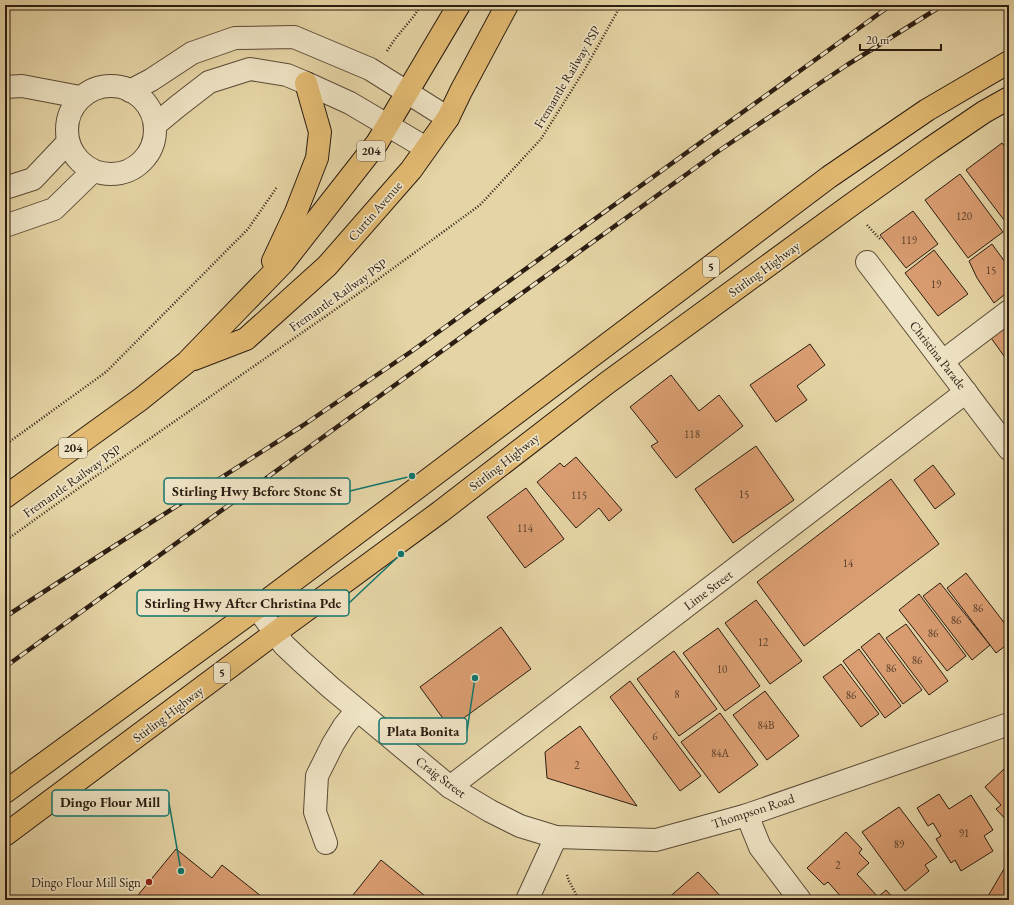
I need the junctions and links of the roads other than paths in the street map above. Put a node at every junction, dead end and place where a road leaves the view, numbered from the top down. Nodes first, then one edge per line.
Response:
1 (460, 5) edge
2 (508, 5) edge
3 (1009, 62) edge
4 (306, 83) junction
5 (5, 87) edge
6 (130, 91) junction
7 (408, 92) junction
8 (80, 97) junction
9 (1009, 98) edge
10 (448, 118) junction
11 (155, 125) junction
12 (388, 125) junction
13 (68, 142) junction
14 (426, 148) junction
15 (93, 171) junction
16 (5, 188) edge
17 (5, 226) edge
18 (866, 262) dead end
19 (263, 284) junction
20 (1009, 311) edge
21 (943, 361) junction
22 (187, 362) junction
23 (966, 392) junction
24 (1009, 449) edge
25 (5, 497) edge
26 (257, 608) junction
27 (275, 633) junction
28 (357, 710) junction
29 (1009, 724) edge
30 (450, 787) junction
31 (5, 792) edge
32 (747, 815) junction
33 (5, 835) edge
34 (556, 837) junction
35 (326, 843) dead end
36 (527, 900) edge
37 (800, 900) edge

1 - 7 main road, Curtin Avenue / 204
2 - 10 main road, Curtin Avenue / 204
3 - 26 main road, 5
4 - 11 street
4 - 12 street
4 - 19 main road
5 - 8 street
6 - 7 street
6 - 8 street
6 - 11 street
7 - 10 street
7 - 12 main road, Curtin Avenue / 204
8 - 13 street
9 - 27 main road, Stirling Highway / 5
10 - 14 main road, Curtin Avenue / 204
11 - 15 street
12 - 14 street
12 - 19 main road, Curtin Avenue / 204
13 - 15 street
13 - 16 street
14 - 22 main road, Curtin Avenue / 204
15 - 17 street
18 - 21 street, Christina Parade
19 - 22 main road, Curtin Avenue / 204
20 - 21 street
21 - 23 street, Christina Parade
22 - 25 main road, Curtin Avenue / 204
23 - 24 street, Christina Parade
23 - 30 street, Lime Street
26 - 27 street, Craig Street
26 - 31 main road, 5
27 - 28 street, Craig Street
27 - 33 main road, Stirling Highway / 5
28 - 30 street, Craig Street
28 - 35 street
29 - 32 street, Thompson Road
30 - 34 street, Craig Street
32 - 34 street, Thompson Road
32 - 37 street
34 - 36 street

